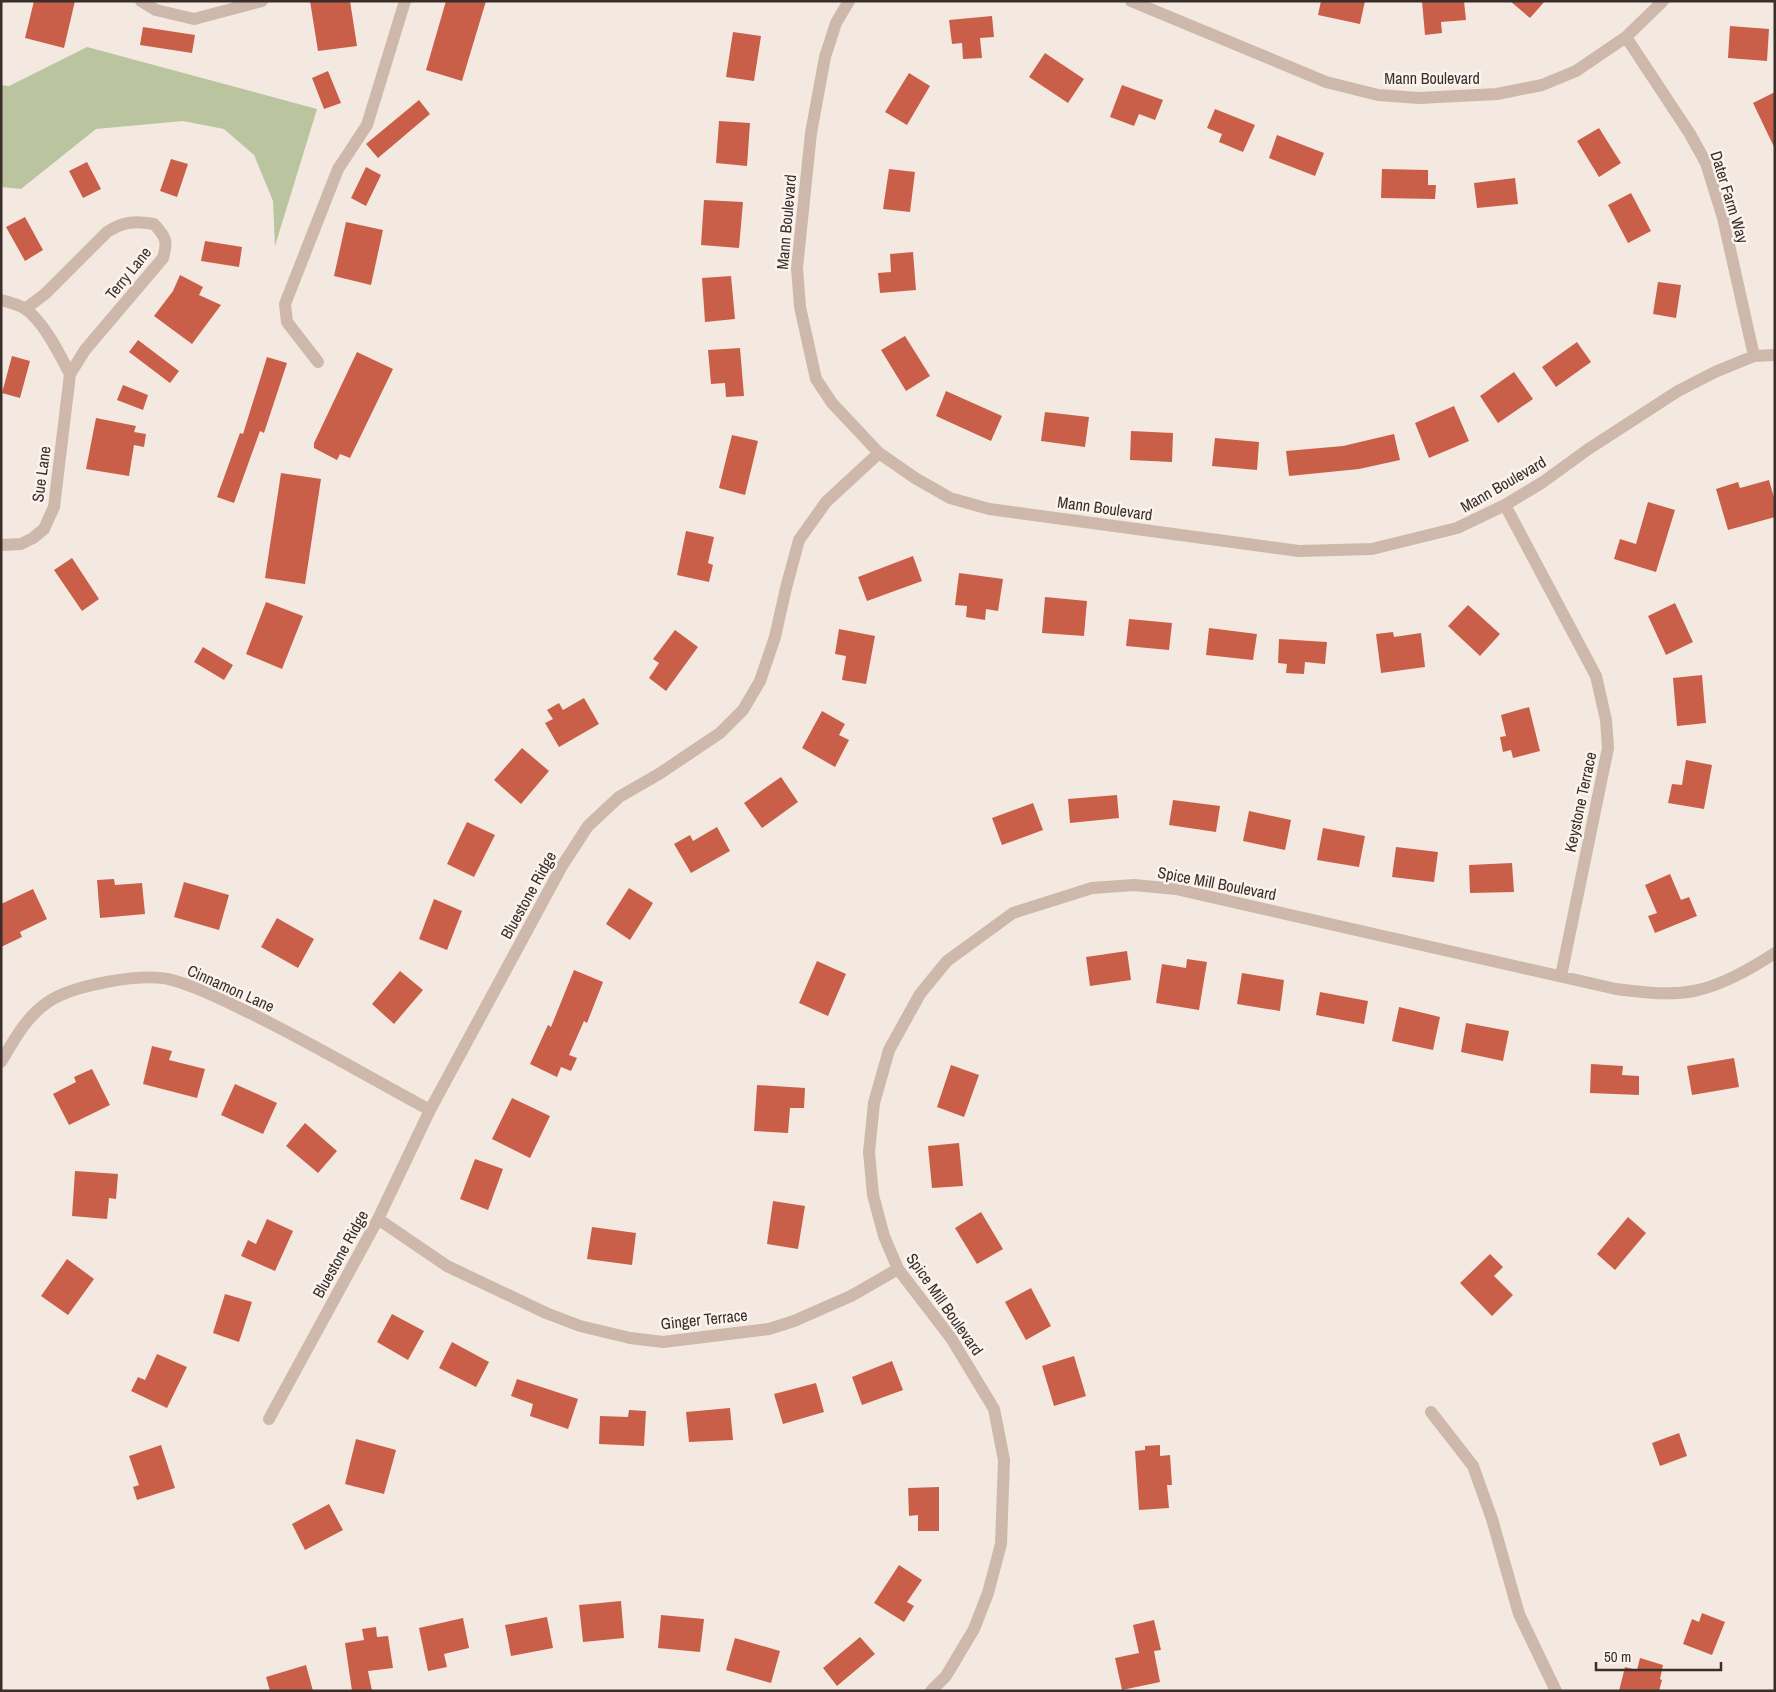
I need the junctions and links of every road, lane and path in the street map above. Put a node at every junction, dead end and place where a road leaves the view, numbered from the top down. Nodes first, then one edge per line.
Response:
1 (141, 1) edge
2 (262, 1) edge
3 (405, 1) edge
4 (849, 1) edge
5 (1131, 1) edge
6 (1662, 1) edge
7 (1626, 37) junction
8 (1, 300) edge
9 (26, 309) junction
10 (1754, 356) junction
11 (1775, 356) edge
12 (318, 362) dead end
13 (70, 374) junction
14 (879, 453) junction
15 (1506, 505) junction
16 (1, 544) edge
17 (1775, 953) edge
18 (1561, 976) junction
19 (1, 1062) edge
20 (430, 1110) junction
21 (378, 1219) junction
22 (898, 1269) junction
23 (1431, 1412) dead end
24 (268, 1419) dead end
25 (931, 1691) edge
26 (1556, 1691) edge

1 - 2 street
3 - 12 street
4 - 14 street, Mann Boulevard
5 - 7 street, Mann Boulevard
6 - 7 street, Mann Boulevard
7 - 10 street, Dater Farm Way
8 - 9 street
9 - 13 street
9 - 13 street, Terry Lane
10 - 11 street, Mann Boulevard
10 - 15 street, Mann Boulevard
13 - 16 street, Sue Lane
14 - 15 street, Mann Boulevard
14 - 20 street, Bluestone Ridge
15 - 18 street, Keystone Terrace
17 - 18 street, Spice Mill Boulevard
18 - 22 street, Spice Mill Boulevard
19 - 20 street, Cinnamon Lane
20 - 21 street, Bluestone Ridge
21 - 22 street, Ginger Terrace
21 - 24 street, Bluestone Ridge
22 - 25 street, Spice Mill Boulevard
23 - 26 street

